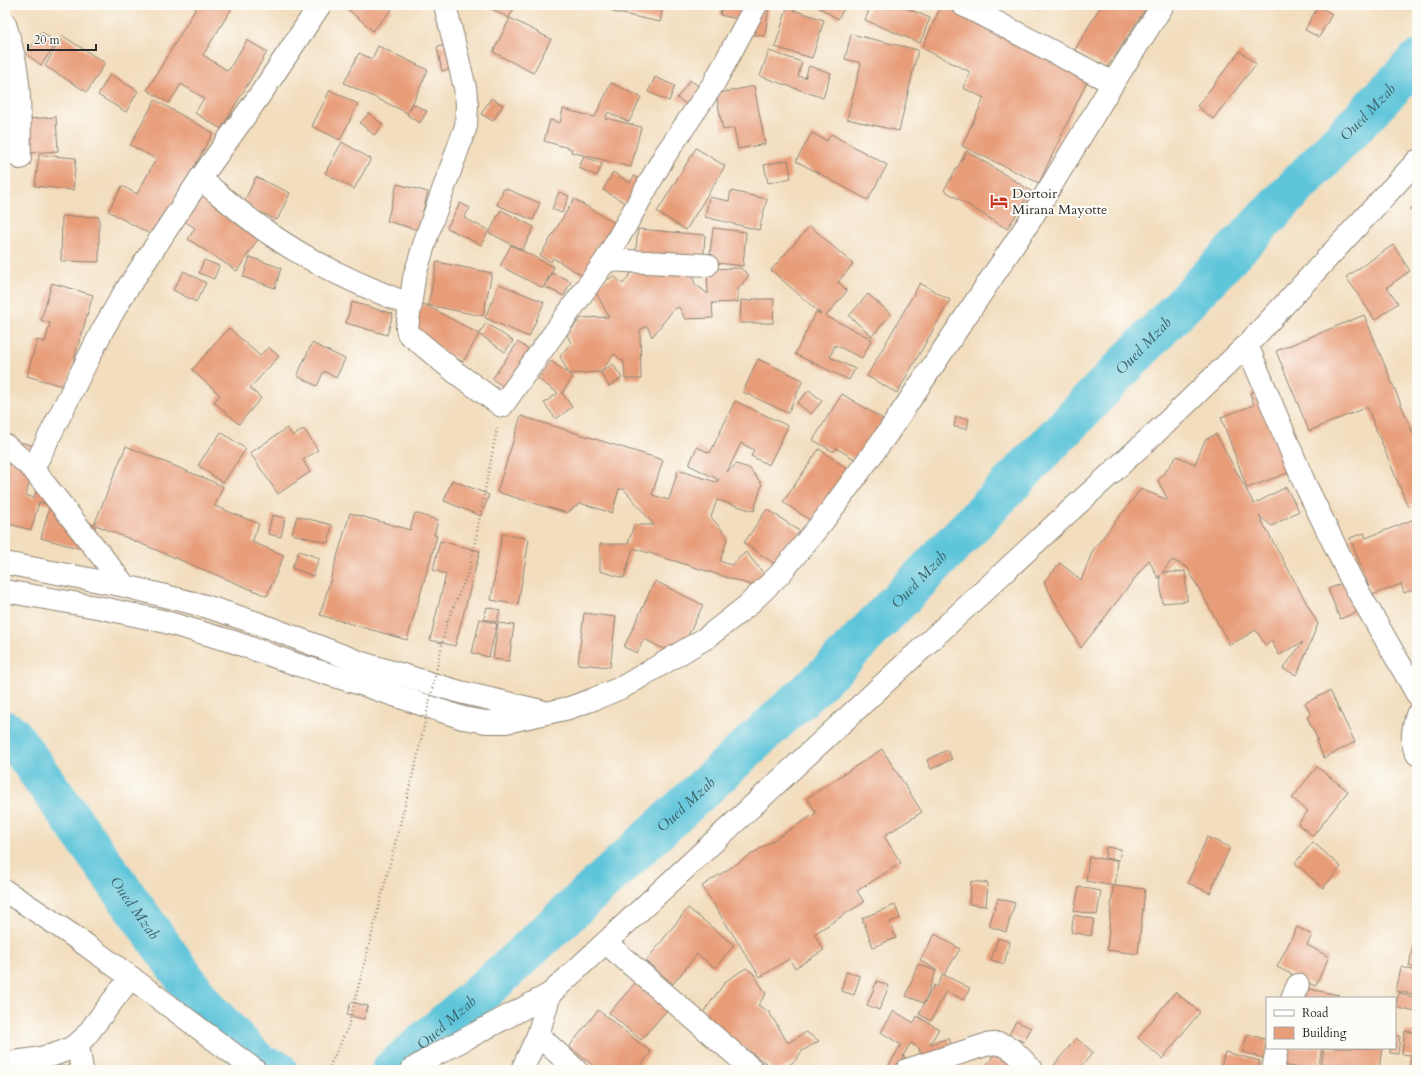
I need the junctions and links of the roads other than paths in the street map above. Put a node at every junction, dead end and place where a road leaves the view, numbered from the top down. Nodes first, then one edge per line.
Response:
1 (320, 5) edge
2 (446, 5) edge
3 (756, 5) edge
4 (963, 5) edge
5 (1163, 5) edge
6 (5, 24) edge
7 (1114, 83) junction
8 (20, 158) dead end
9 (1417, 161) edge
10 (200, 179) junction
11 (606, 260) junction
12 (707, 265) dead end
13 (410, 305) junction
14 (1247, 345) junction
15 (5, 445) edge
16 (33, 469) junction
17 (5, 563) edge
18 (125, 586) junction
19 (5, 591) edge
20 (1417, 694) edge
21 (546, 713) junction
22 (1417, 715) edge
23 (1417, 754) edge
24 (5, 891) edge
25 (606, 943) junction
26 (131, 978) junction
27 (550, 994) junction
28 (538, 1036) junction
29 (78, 1045) junction
30 (1277, 1049) edge
31 (5, 1063) edge
32 (82, 1070) edge
33 (255, 1070) edge
34 (411, 1070) edge
35 (522, 1070) edge
36 (576, 1070) edge
37 (753, 1070) edge
38 (907, 1070) edge
39 (1032, 1070) edge
40 (1273, 1070) edge

1 - 10 street
2 - 13 street
3 - 11 street
4 - 7 street
5 - 7 street
6 - 8 street
7 - 21 street
9 - 14 street
10 - 13 street
10 - 16 street
11 - 12 street
11 - 13 street
14 - 20 street
14 - 25 street
15 - 16 street
16 - 18 street
17 - 18 street
18 - 21 street
19 - 21 street
22 - 23 street
24 - 26 street
25 - 27 street
25 - 37 street
26 - 29 street
26 - 33 street
27 - 28 street
27 - 34 street
28 - 35 street
28 - 36 street
29 - 31 street
29 - 32 street
30 - 40 street
38 - 39 street

